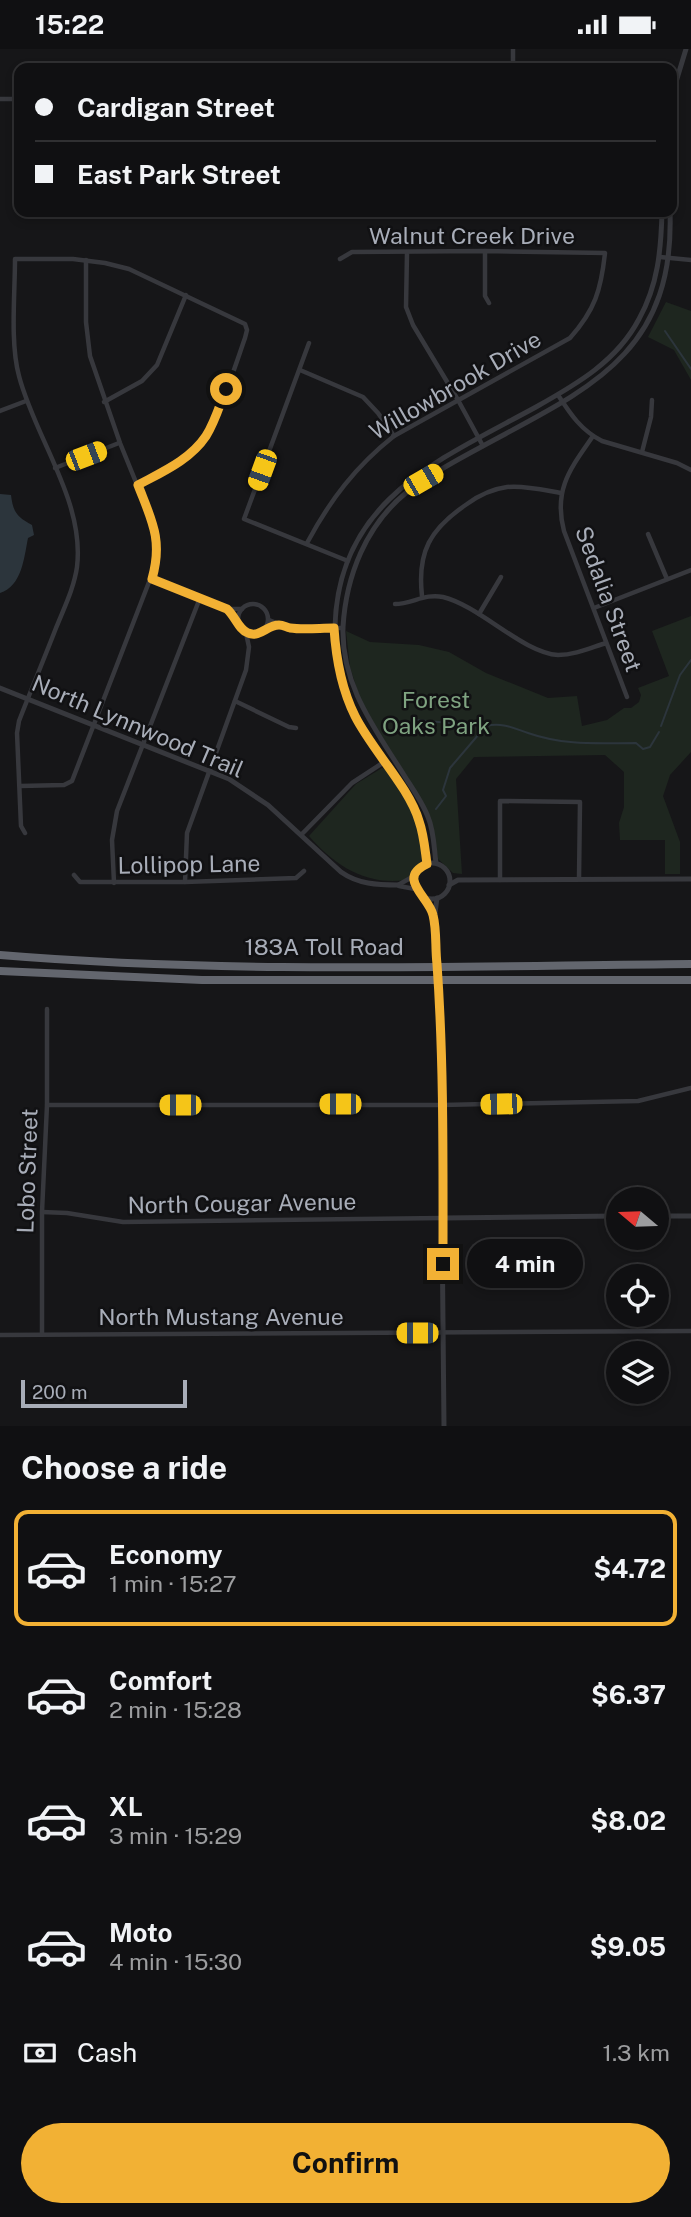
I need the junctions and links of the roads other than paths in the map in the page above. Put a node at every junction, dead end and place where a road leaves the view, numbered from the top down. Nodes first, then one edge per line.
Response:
1 (687, 49) edge
2 (677, 80) edge
3 (662, 217) edge
4 (670, 217) edge
5 (485, 251) junction
6 (407, 253) junction
7 (605, 253) joint
8 (660, 257) junction
9 (669, 258) junction
10 (341, 259) dead end
11 (86, 260) junction
12 (691, 260) edge
13 (186, 295) junction
14 (489, 303) dead end
15 (309, 343) dead end
16 (300, 370) junction
17 (558, 394) junction
18 (458, 400) junction
19 (652, 400) dead end
20 (26, 401) junction
21 (104, 402) junction
22 (563, 403) junction
23 (0, 411) edge
24 (394, 436) junction
25 (593, 436) junction
26 (479, 438) junction
27 (120, 443) junction
28 (483, 446) junction
29 (642, 452) junction
30 (55, 468) junction
31 (691, 470) edge
32 (138, 485) junction
33 (561, 493) junction
34 (648, 534) dead end
35 (307, 543) junction
36 (348, 561) junction
37 (691, 570) edge
38 (501, 577) dead end
39 (152, 579) junction
40 (667, 579) junction
41 (422, 597) junction
42 (200, 598) junction
43 (395, 604) dead end
44 (594, 608) junction
45 (227, 609) junction
46 (242, 609) junction
47 (479, 614) junction
48 (268, 620) junction
49 (239, 622) junction
50 (279, 625) junction
51 (266, 628) junction
52 (334, 628) junction
53 (343, 628) junction
54 (246, 633) junction
55 (255, 634) junction
56 (606, 643) junction
57 (248, 647) junction
58 (0, 688) edge
59 (627, 697) dead end
60 (27, 699) junction
61 (235, 701) junction
62 (94, 725) junction
63 (296, 728) dead end
64 (142, 744) junction
65 (384, 762) junction
66 (209, 770) junction
67 (20, 786) junction
68 (25, 833) dead end
69 (301, 835) junction
70 (436, 863) junction
71 (427, 864) junction
72 (304, 871) dead end
73 (75, 876) dead end
74 (414, 876) junction
75 (449, 876) junction
76 (579, 879) junction
77 (691, 879) edge
78 (458, 880) junction
79 (500, 880) junction
80 (185, 882) junction
81 (114, 883) junction
82 (398, 885) junction
83 (449, 885) junction
84 (415, 888) junction
85 (426, 898) junction
86 (437, 898) junction
87 (433, 918) junction
88 (0, 955) edge
89 (691, 964) edge
90 (0, 971) edge
91 (691, 980) edge
92 (47, 1009) dead end
93 (691, 1088) edge
94 (47, 1105) junction
95 (442, 1105) junction
96 (42, 1212) junction
97 (606, 1216) edge
98 (669, 1216) edge
99 (691, 1216) edge
100 (443, 1218) junction
101 (691, 1331) edge
102 (443, 1333) junction
103 (0, 1335) edge
104 (42, 1335) junction
105 (444, 1426) edge

1 - 2 street
3 - 8 street
4 - 9 street
5 - 6 street, Walnut Creek Drive
5 - 7 street, Walnut Creek Drive
5 - 14 street
6 - 10 street, Walnut Creek Drive
6 - 18 street
7 - 18 street, Willowbrook Drive
8 - 9 street
8 - 17 street
9 - 12 street
9 - 22 street
11 - 13 street
11 - 20 street
11 - 21 street
13 - 21 street
13 - 32 street
15 - 16 street
16 - 24 street
16 - 35 street
17 - 22 street
17 - 26 street
18 - 24 street, Willowbrook Drive
18 - 26 street
19 - 29 street
20 - 23 street
20 - 30 street
21 - 27 street
22 - 25 street
22 - 28 street
24 - 35 street, Willowbrook Drive
25 - 29 street
25 - 33 street, Sedalia Street
26 - 28 street
26 - 36 street
27 - 30 street
27 - 32 street
28 - 53 street
29 - 31 street
30 - 60 street
32 - 39 street
33 - 41 street
33 - 44 street, Sedalia Street
34 - 40 street
35 - 36 street
36 - 52 street
37 - 40 street
38 - 47 street
39 - 42 street
39 - 62 street
40 - 44 street
41 - 43 street
41 - 47 street
42 - 45 street
42 - 64 street
44 - 56 street, Sedalia Street
45 - 46 street
45 - 49 street
46 - 48 street
46 - 49 street
47 - 56 street
48 - 50 street
48 - 51 street
49 - 54 street
50 - 51 street
50 - 52 street
51 - 55 street
52 - 53 street
52 - 65 street
53 - 70 street
54 - 55 street
54 - 57 street
55 - 57 street
56 - 59 street, Sedalia Street
57 - 61 street
58 - 60 street, North Lynnwood Trail
60 - 62 street, North Lynnwood Trail
60 - 67 street
61 - 63 street
61 - 66 street
62 - 64 street, North Lynnwood Trail
62 - 67 street
64 - 66 street, North Lynnwood Trail
64 - 81 street
65 - 69 street
65 - 71 street
66 - 69 street, North Lynnwood Trail
66 - 80 street
67 - 68 street
69 - 82 street, North Lynnwood Trail
70 - 71 street
70 - 75 street
71 - 74 street
72 - 80 street, Lollipop Lane
73 - 81 street, Lollipop Lane
74 - 82 street
74 - 84 street
75 - 78 street
75 - 83 street
76 - 77 street
76 - 79 street
76 - 79 street
78 - 79 street
78 - 83 street
80 - 81 street, Lollipop Lane
82 - 84 street, North Lynnwood Trail
83 - 86 street
84 - 85 street
85 - 86 street
85 - 87 street
86 - 87 street
87 - 95 street, bridge
88 - 89 highway, 183A Toll Road
90 - 91 highway, 183A Toll Road
92 - 94 street, Lobo Street
93 - 95 street
94 - 95 street
94 - 96 street, Lobo Street
95 - 100 street
96 - 100 street, North Cougar Avenue
96 - 104 street, Lobo Street
97 - 100 street
98 - 99 street
100 - 102 street
101 - 102 street, North Mustang Avenue
102 - 104 street, North Mustang Avenue
102 - 105 street
103 - 104 street, North Mustang Avenue

